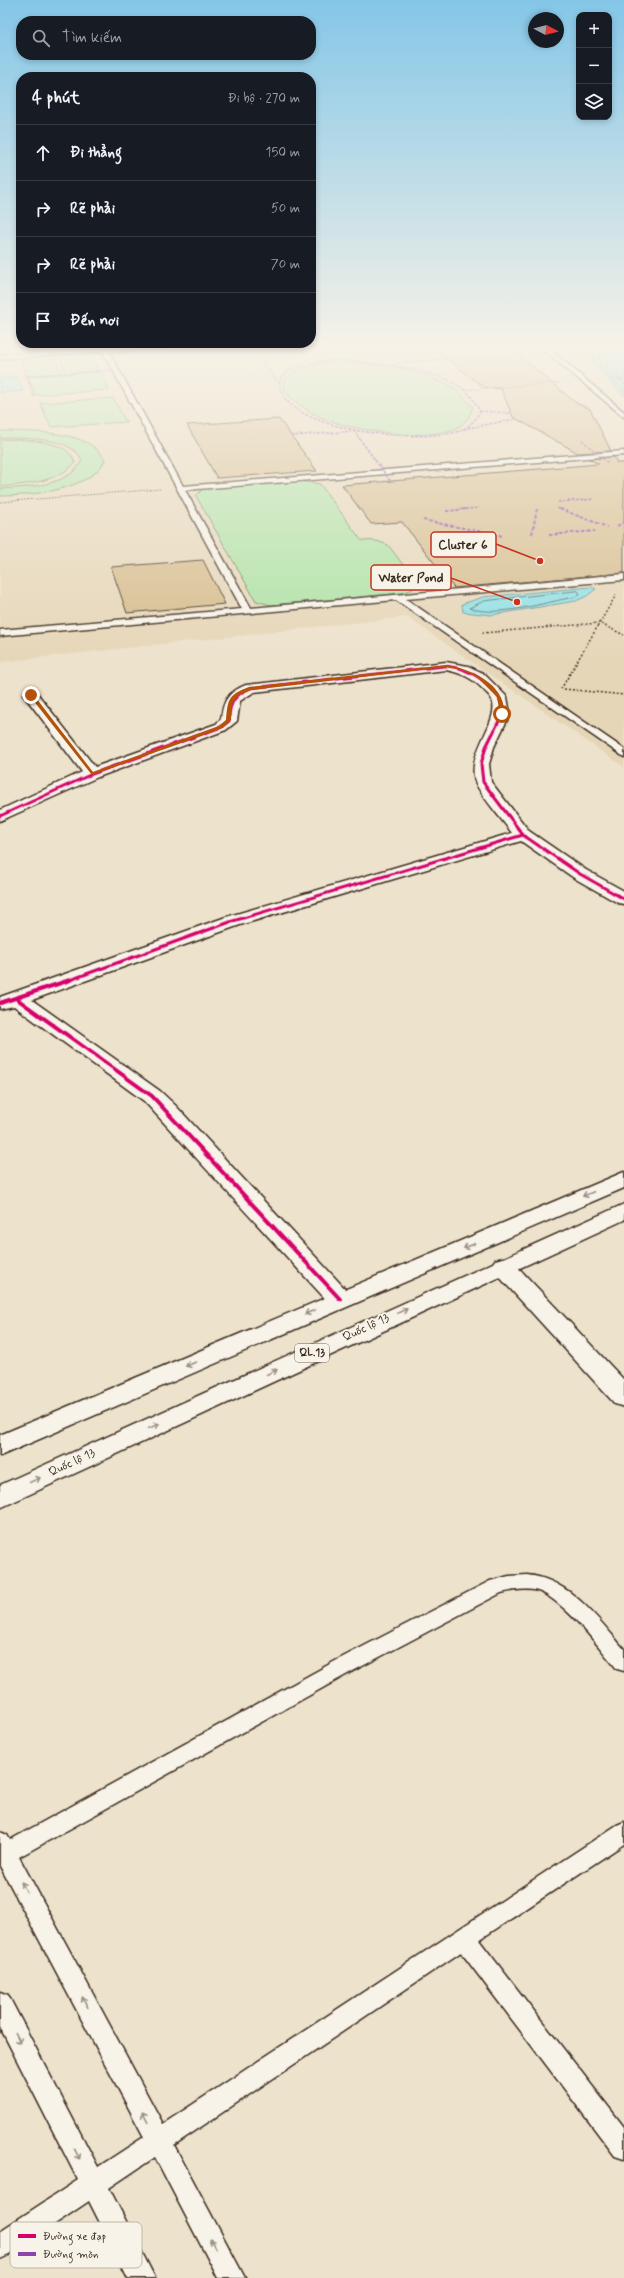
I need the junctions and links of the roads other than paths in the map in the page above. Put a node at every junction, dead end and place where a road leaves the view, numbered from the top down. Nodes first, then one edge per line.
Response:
1 (161, 452) edge
2 (624, 453) edge
3 (180, 488) junction
4 (624, 577) edge
5 (396, 596) junction
6 (247, 609) junction
7 (0, 633) edge
8 (31, 695) dead end
9 (624, 754) edge
10 (92, 774) junction
11 (0, 816) edge
12 (523, 835) junction
13 (624, 899) edge
14 (8, 1001) edge
15 (624, 1179) edge
16 (624, 1211) edge
17 (503, 1266) junction
18 (340, 1299) junction
19 (624, 1397) edge
20 (0, 1446) edge
21 (0, 1496) edge
22 (624, 1663) edge
23 (624, 1832) edge
24 (2, 1850) edge
25 (464, 1938) junction
26 (0, 2003) edge
27 (158, 2142) junction
28 (624, 2147) edge
29 (93, 2184) junction
30 (36, 2222) edge
31 (113, 2222) edge
32 (10, 2239) edge
33 (0, 2246) edge
34 (137, 2268) edge
35 (142, 2278) edge
36 (232, 2278) edge

1 - 3 lane
2 - 3 lane
3 - 6 lane
4 - 5 lane
5 - 6 lane
5 - 9 lane
6 - 7 lane
8 - 10 main road
10 - 11 main road
10 - 12 main road
12 - 13 main road
12 - 14 main road
14 - 18 main road
15 -> 18 main road
16 - 17 main road, Quốc lộ 13 / QL.13
17 - 19 main road
21 -> 17 main road, Quốc lộ 13 / QL.13
18 -> 20 main road
22 - 24 lane
23 - 25 lane
27 -> 24 lane
25 - 27 lane
25 - 28 lane
26 -> 29 lane
27 - 29 lane
36 -> 27 lane
29 - 30 lane
29 - 31 lane
32 - 33 lane
34 - 35 lane

